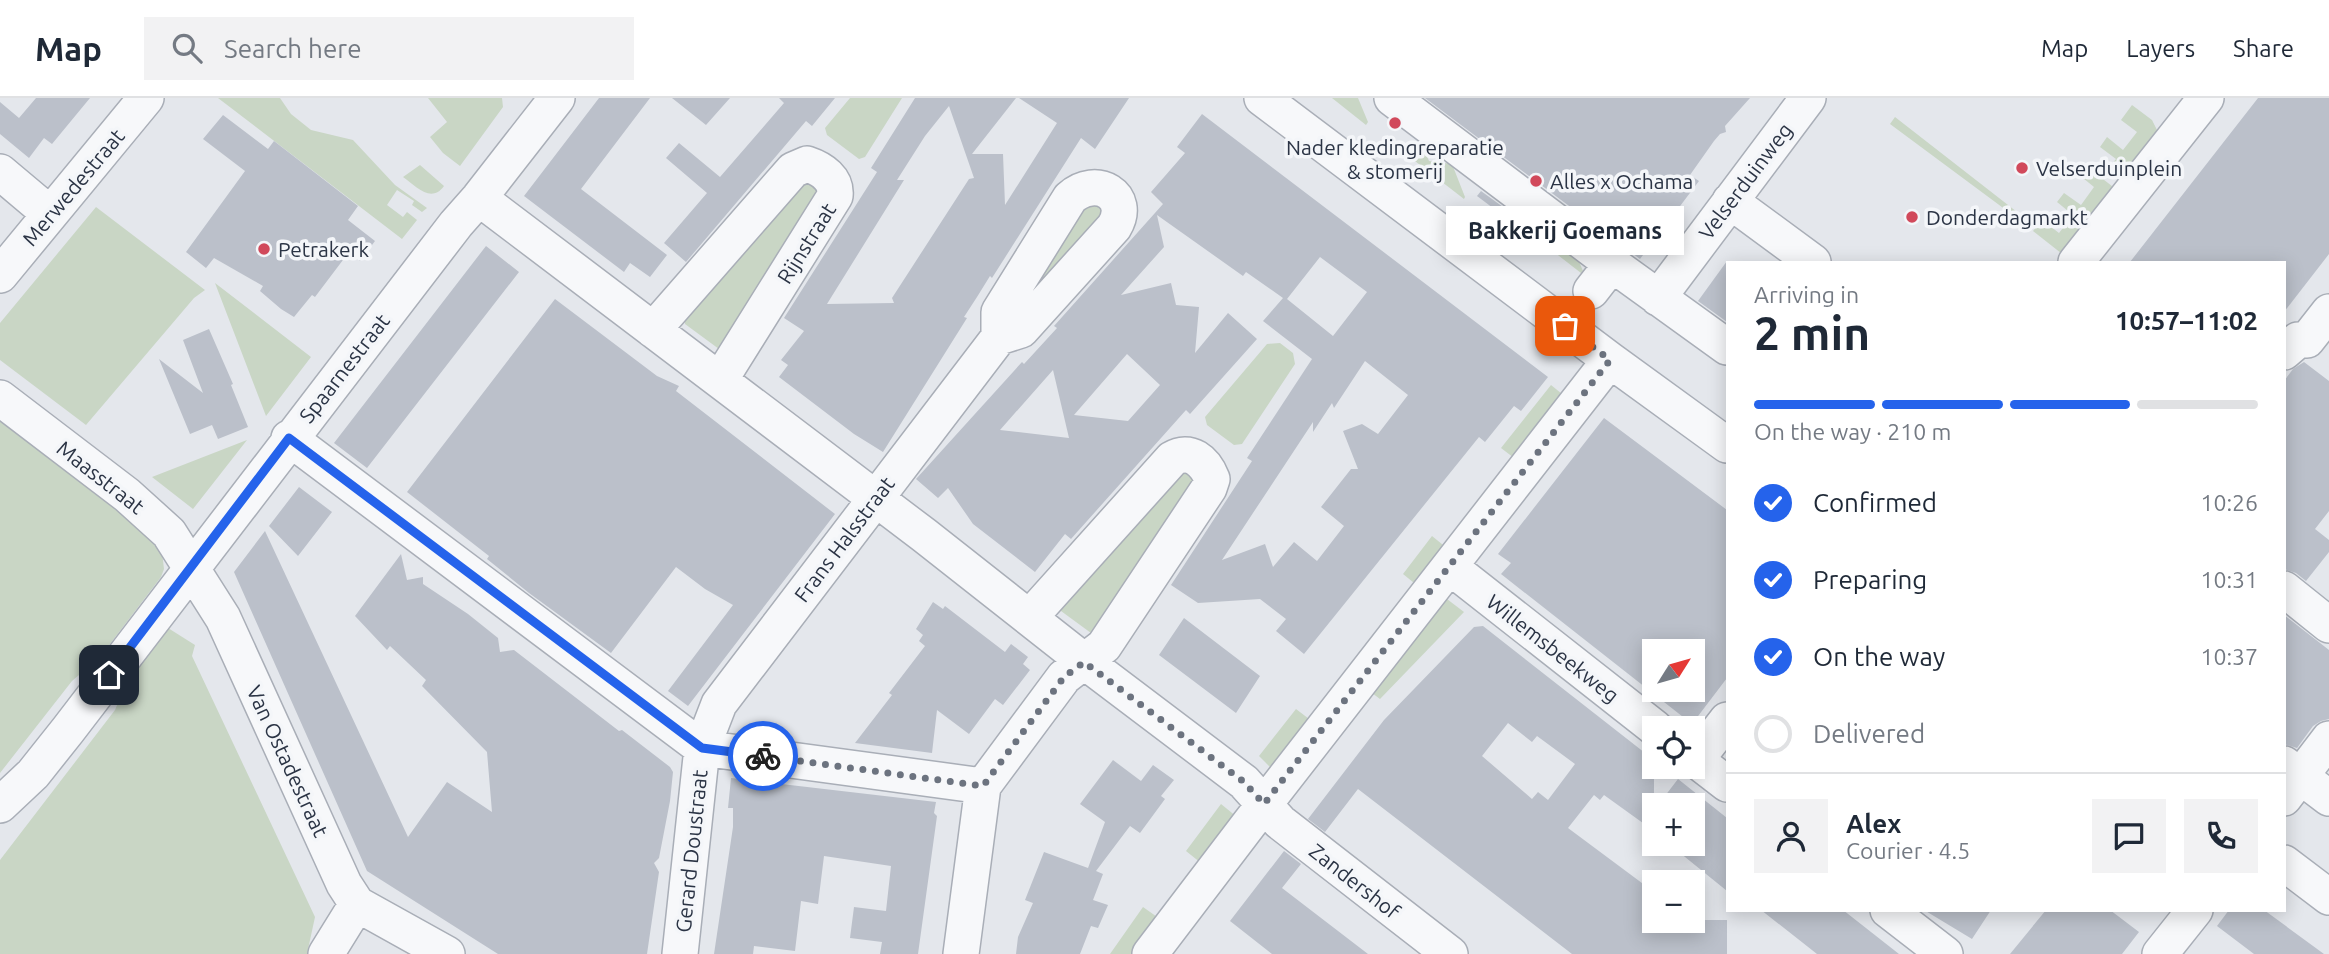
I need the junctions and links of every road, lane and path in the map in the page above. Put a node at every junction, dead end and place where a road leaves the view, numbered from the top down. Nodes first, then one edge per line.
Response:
1 (146, 98) edge
2 (557, 98) edge
3 (1262, 98) edge
4 (1392, 98) edge
5 (1808, 98) edge
6 (2206, 98) edge
7 (0, 172) edge
8 (479, 198) junction
9 (1730, 201) junction
10 (50, 214) junction
11 (1812, 261) edge
12 (2078, 261) edge
13 (1612, 264) junction
14 (0, 275) edge
15 (1591, 291) dead end
16 (1658, 298) junction
17 (2329, 312) edge
18 (653, 330) junction
19 (999, 337) dead end
20 (1726, 346) edge
21 (2307, 350) edge
22 (1610, 360) junction
23 (720, 380) junction
24 (0, 398) edge
25 (289, 438) junction
26 (1726, 444) edge
27 (874, 499) junction
28 (192, 565) junction
29 (1450, 567) junction
30 (2286, 591) edge
31 (1030, 617) junction
32 (2329, 625) edge
33 (1084, 662) junction
34 (1642, 718) edge
35 (1726, 721) edge
36 (2329, 739) edge
37 (1705, 746) edge
38 (702, 748) junction
39 (1705, 768) edge
40 (33, 774) junction
41 (2289, 780) edge
42 (1726, 784) edge
43 (983, 786) junction
44 (2329, 798) edge
45 (1264, 804) junction
46 (0, 805) edge
47 (0, 824) edge
48 (2286, 865) edge
49 (2329, 897) edge
50 (357, 904) junction
51 (1891, 912) edge
52 (2193, 912) edge
53 (326, 954) edge
54 (447, 954) edge
55 (680, 954) edge
56 (961, 954) edge
57 (1150, 954) edge
58 (1450, 954) edge
59 (1945, 954) edge
60 (2160, 954) edge

1 - 10 street, Merwedestraat
2 - 8 street, Spaarnestraat
3 - 22 street
4 - 13 street
5 - 9 street, Velserduinweg
6 - 12 street
7 - 10 street
8 - 18 street
8 - 25 street, Spaarnestraat
9 - 11 street
9 - 16 street, Velserduinweg
10 - 14 street, Merwedestraat
13 - 15 street
13 - 16 street
16 - 20 street
17 - 21 street
18 - 23 street
18 - 23 street, Rijnstraat
19 - 27 street, Frans Halsstraat
22 - 26 street
22 - 29 street
23 - 27 street
24 - 28 street, Maasstraat
25 - 28 street, Spaarnestraat
25 - 38 street
27 - 31 street
27 - 38 street, Frans Halsstraat
28 - 40 street, Spaarnestraat
28 - 50 street, Van Ostadestraat
29 - 34 street, Willemsbeekweg
29 - 45 street
30 - 32 street
31 - 33 street
31 - 33 street
33 - 43 street
33 - 45 street
35 - 37 street
36 - 41 street
38 - 43 street
38 - 55 street, Gerard Doustraat
39 - 42 street
40 - 46 street, Spaarnestraat
40 - 47 street, Spaarnestraat
41 - 44 street
43 - 56 street
45 - 57 street
45 - 58 street, Zandershof
48 - 49 street
50 - 53 street
50 - 54 street
51 - 59 street
52 - 60 street

